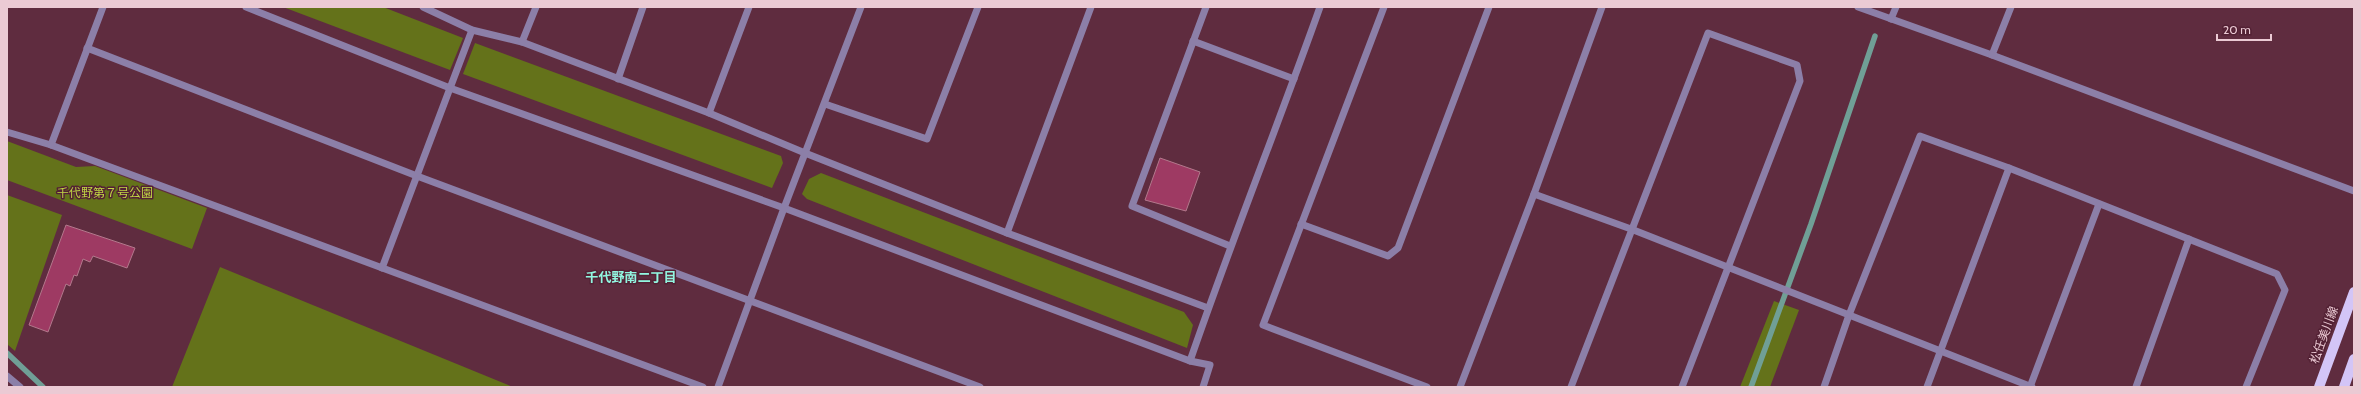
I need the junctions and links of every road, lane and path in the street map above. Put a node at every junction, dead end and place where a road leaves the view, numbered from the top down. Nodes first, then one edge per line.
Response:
1 (103, 7) edge
2 (246, 7) edge
3 (536, 7) edge
4 (643, 7) edge
5 (749, 7) edge
6 (862, 7) edge
7 (978, 7) edge
8 (1091, 7) edge
9 (1206, 7) edge
10 (1320, 7) edge
11 (1384, 7) edge
12 (1489, 7) edge
13 (1602, 7) edge
14 (1858, 7) edge
15 (1896, 7) edge
16 (2011, 7) edge
17 (427, 8) edge
18 (1891, 20) junction
19 (472, 30) junction
20 (1193, 41) junction
21 (522, 42) junction
22 (87, 48) junction
23 (1992, 55) junction
24 (618, 79) junction
25 (1294, 79) junction
26 (450, 88) junction
27 (825, 104) junction
28 (709, 112) junction
29 (7, 132) edge
30 (52, 145) junction
31 (805, 153) junction
32 (2009, 168) junction
33 (417, 176) junction
34 (2354, 191) edge
35 (1534, 194) junction
36 (2099, 204) junction
37 (784, 208) junction
38 (1301, 224) junction
39 (1632, 229) junction
40 (1007, 233) junction
41 (2189, 239) junction
42 (1230, 246) junction
43 (1729, 267) junction
44 (382, 268) junction
45 (2354, 292) edge
46 (750, 301) junction
47 (1208, 308) junction
48 (1849, 315) junction
49 (1941, 352) junction
50 (2354, 359) edge
51 (1190, 361) junction
52 (7, 376) edge
53 (20, 387) edge
54 (703, 387) edge
55 (718, 387) edge
56 (980, 387) edge
57 (1203, 387) edge
58 (1427, 387) edge
59 (1460, 387) edge
60 (1572, 387) edge
61 (1682, 387) edge
62 (1824, 387) edge
63 (1927, 387) edge
64 (2031, 387) edge
65 (2136, 387) edge
66 (2246, 387) edge
67 (2319, 387) edge
68 (2344, 387) edge

1 - 22 street
2 - 26 street
3 - 21 street
4 - 24 street
5 - 28 street
6 - 27 street
7 - 27 street
8 - 40 street
9 - 20 street
10 - 25 street
11 - 38 street
12 - 38 street
13 - 35 street
14 - 18 street
15 - 18 street
16 - 23 street
17 - 19 street
18 - 23 street
19 - 21 street
19 - 26 street
20 - 25 street
20 - 42 street
21 - 24 street
22 - 30 street
22 - 33 street
23 - 34 street
24 - 28 street
25 - 42 street
26 - 33 street
26 - 37 street
27 - 31 street
28 - 31 street
29 - 30 street
30 - 44 street
31 - 37 street
31 - 40 street
32 - 36 street
32 - 48 street
32 - 49 street
33 - 44 street
33 - 46 street
35 - 39 street
35 - 59 street
36 - 41 street
36 - 64 street
37 - 46 street
37 - 51 street
38 - 58 street
39 - 43 street
39 - 43 street
39 - 60 street
40 - 47 street
41 - 65 street
41 - 66 street
42 - 47 street
43 - 48 street
43 - 61 street
44 - 54 street
45 - 67 main road, 松任美川線
46 - 55 street
46 - 56 street
47 - 51 street
48 - 49 street
48 - 62 street
49 - 63 street
49 - 64 street
50 - 68 main road
51 - 57 street
52 - 53 street

